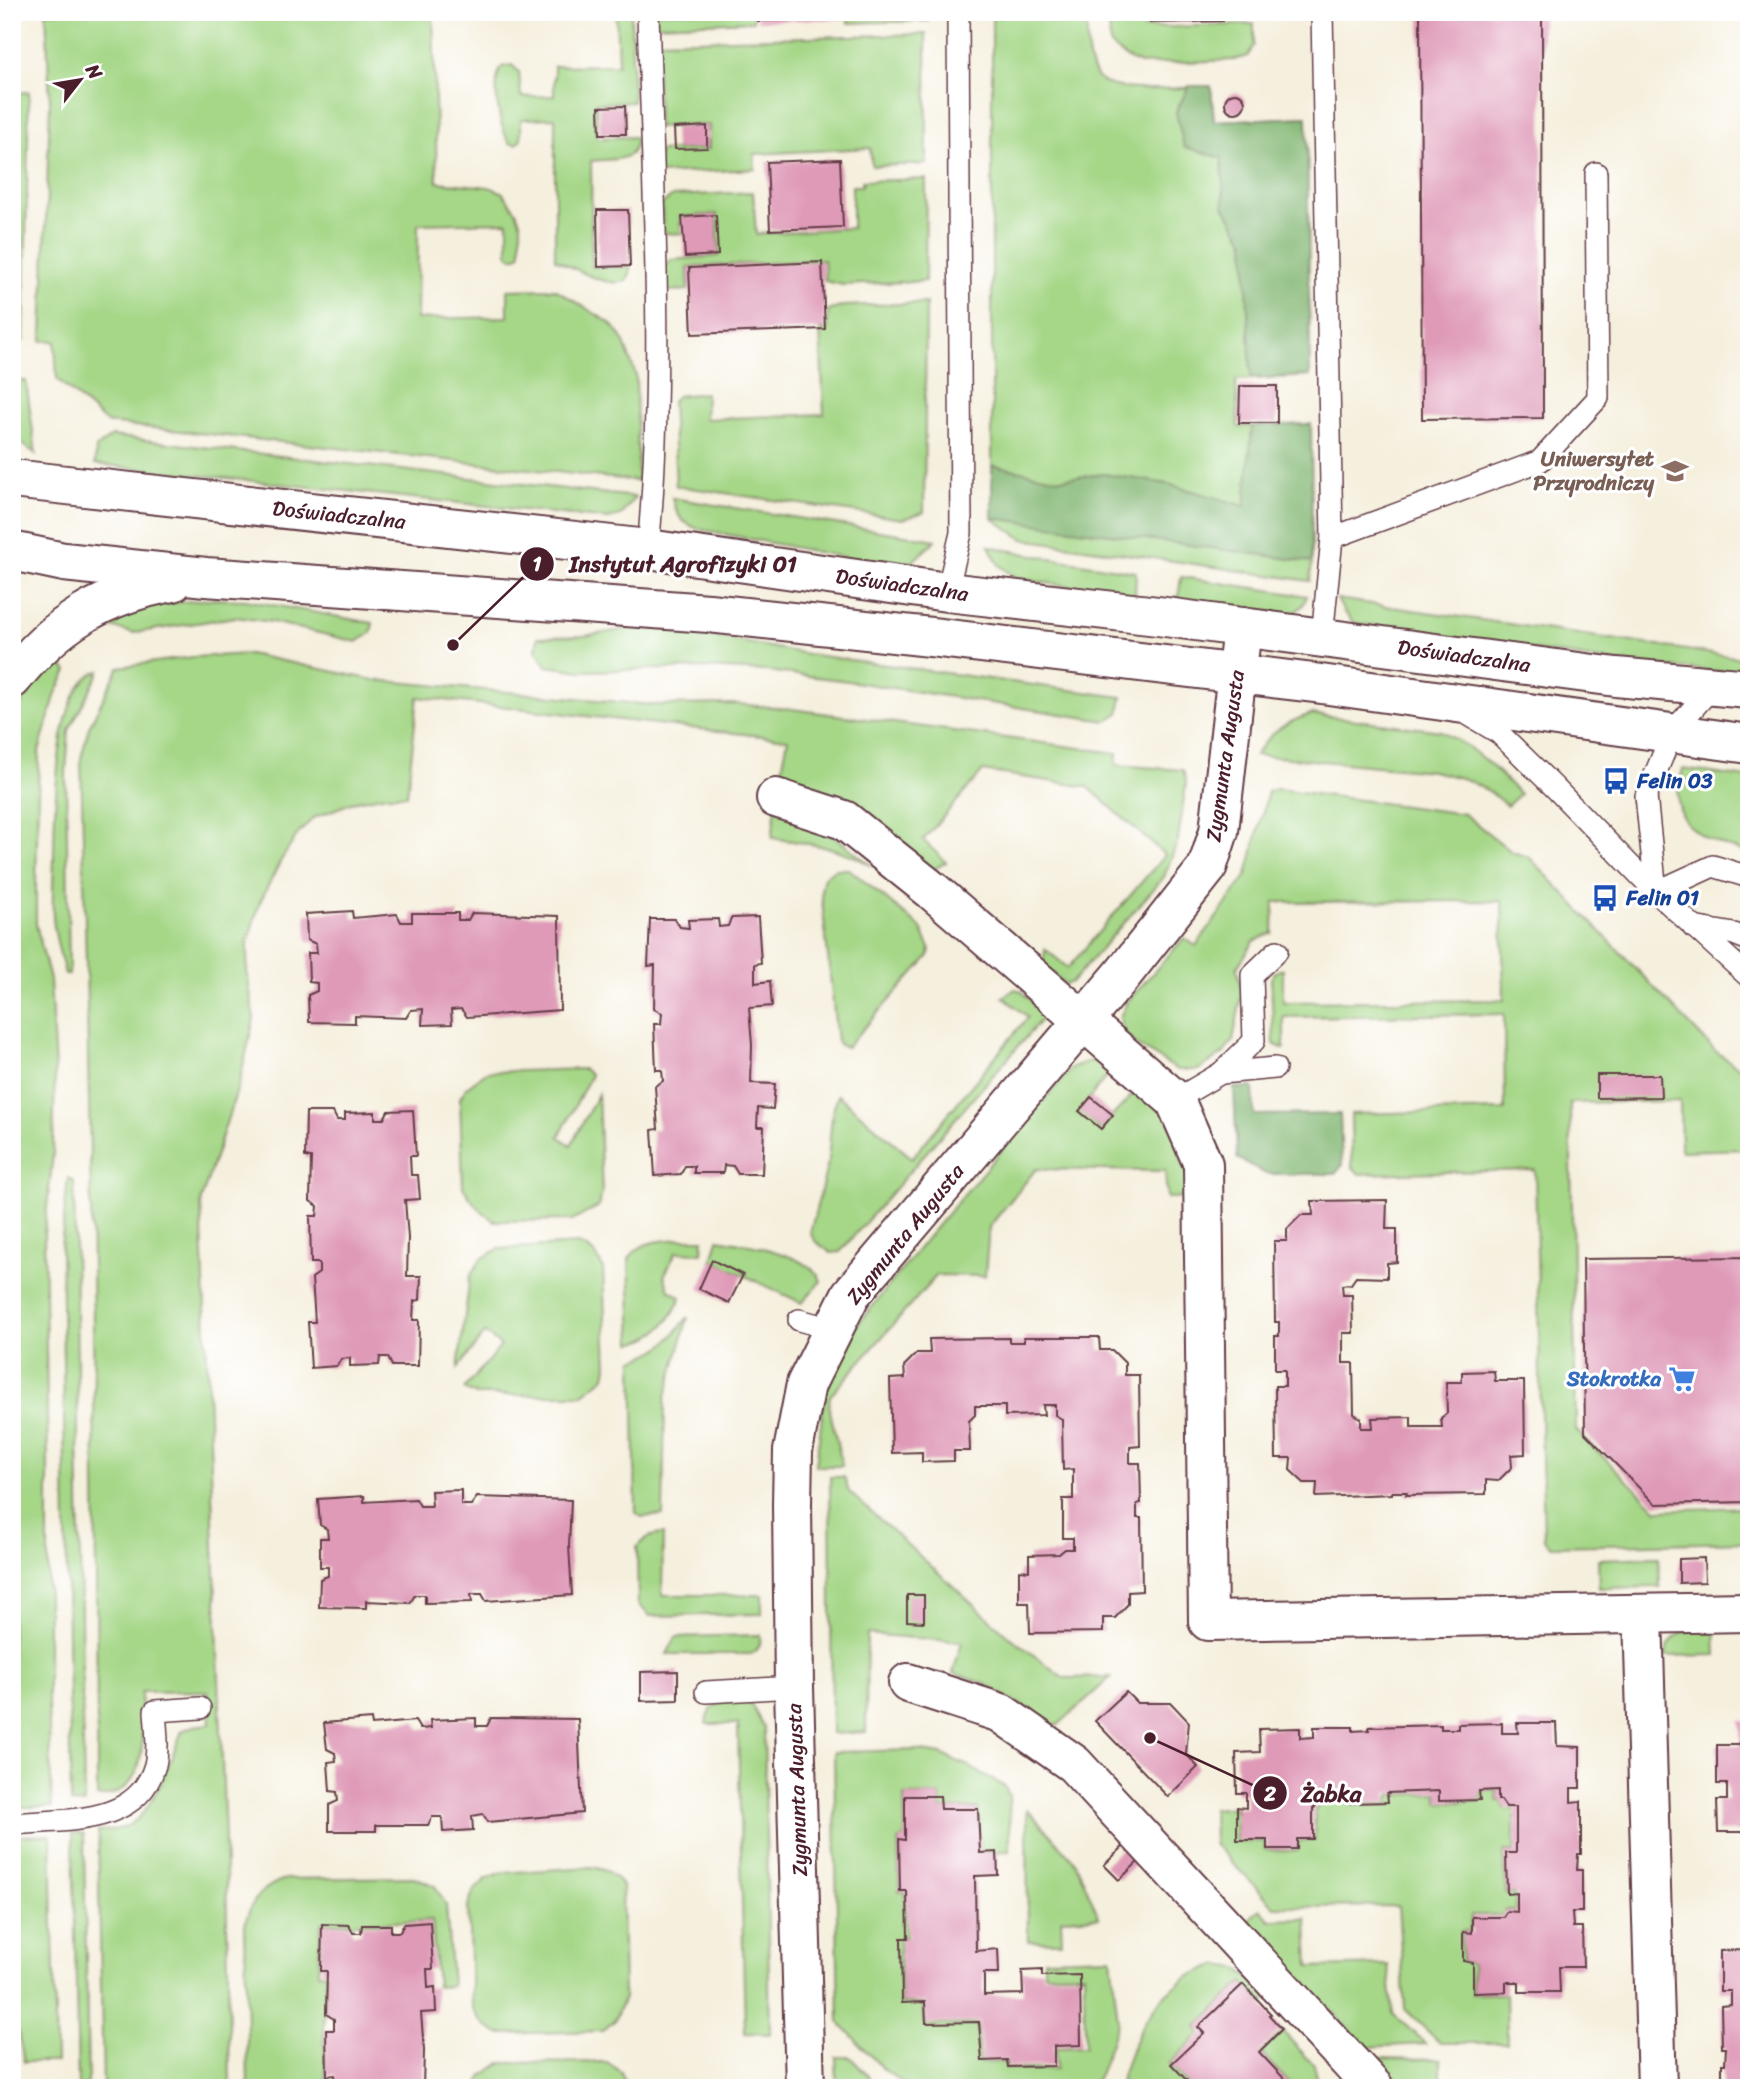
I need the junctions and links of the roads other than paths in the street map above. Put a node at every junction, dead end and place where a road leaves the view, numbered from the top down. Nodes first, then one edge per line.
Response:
1 (648, 12) edge
2 (958, 12) edge
3 (1322, 12) edge
4 (1596, 173) dead end
5 (12, 479) edge
6 (1332, 538) junction
7 (648, 548) junction
8 (12, 551) edge
9 (206, 576) junction
10 (947, 592) junction
11 (1242, 628) junction
12 (1322, 637) junction
13 (940, 638) junction
14 (1236, 674) junction
15 (12, 678) edge
16 (1731, 687) edge
17 (1448, 702) junction
18 (1673, 732) junction
19 (1749, 744) edge
20 (776, 798) dead end
21 (1749, 877) edge
22 (1656, 892) junction
23 (1693, 927) junction
24 (1749, 940) edge
25 (1277, 951) dead end
26 (1749, 977) edge
27 (1083, 1021) junction
28 (1275, 1068) dead end
29 (1221, 1073) junction
30 (1175, 1100) junction
31 (1749, 1612) edge
32 (1643, 1615) junction
33 (908, 1683) dead end
34 (794, 1687) junction
35 (706, 1692) dead end
36 (200, 1708) dead end
37 (12, 1824) edge
38 (806, 2088) edge
39 (1374, 2088) edge
40 (1657, 2088) edge

1 - 7 lane
2 - 10 lane
3 - 6 lane
4 - 6 lane
5 - 7 street, Doświadczalna
6 - 12 lane
7 - 10 street, Doświadczalna
8 - 9 street
9 - 13 street
9 - 15 street
10 - 11 street, Doświadczalna
10 - 13 street
11 - 12 street, Doświadczalna
11 - 14 street, Zygmunta Augusta
12 - 16 street, Doświadczalna
13 - 14 street
14 - 17 street
14 - 27 street, Zygmunta Augusta
16 - 18 lane
17 - 18 street
17 - 22 lane
18 - 19 street
18 - 22 lane
20 - 27 street
21 - 22 lane
22 - 23 lane
23 - 24 lane
23 - 26 lane
25 - 29 lane
27 - 30 street
27 - 34 street, Zygmunta Augusta
28 - 29 lane
29 - 30 lane
30 - 32 street
31 - 32 street
32 - 40 street
33 - 39 street
34 - 35 lane
34 - 38 street, Zygmunta Augusta
36 - 37 lane

